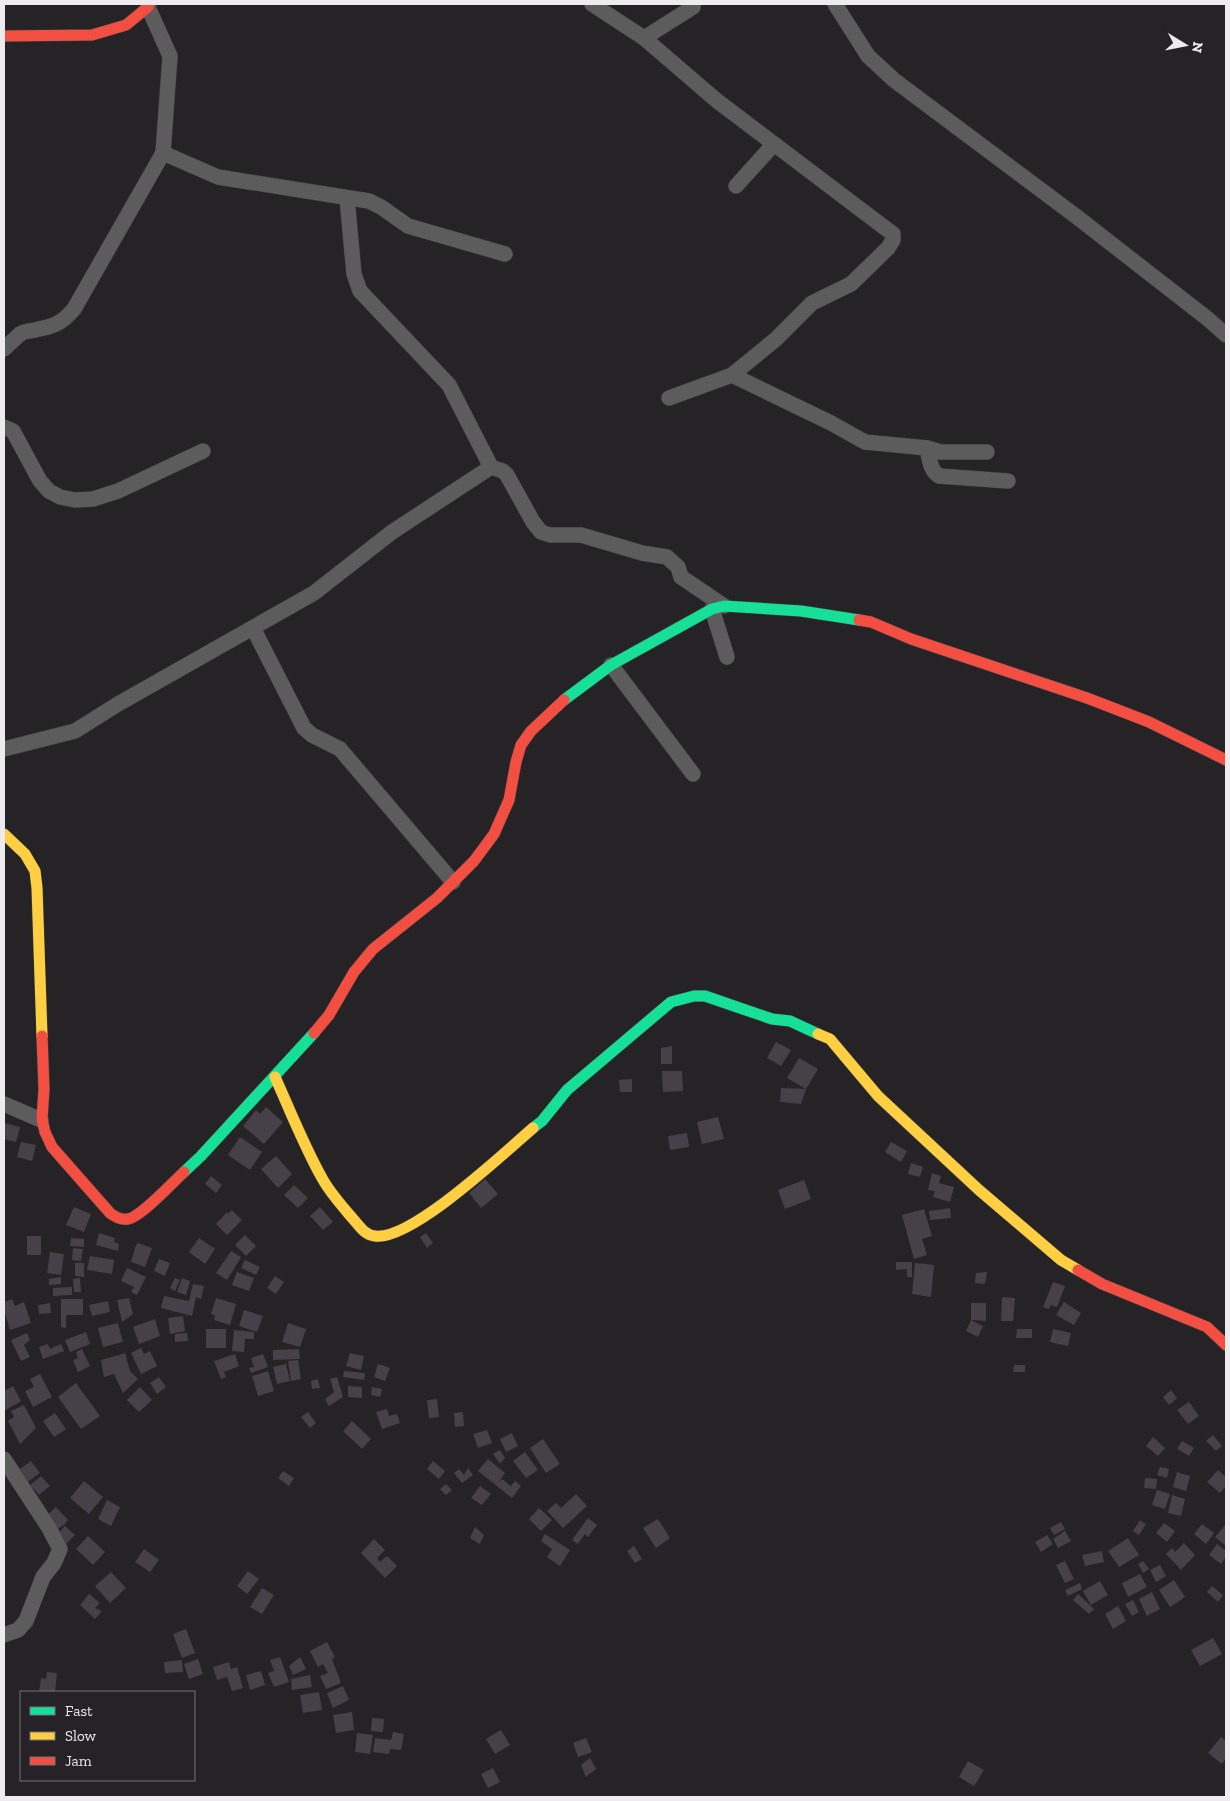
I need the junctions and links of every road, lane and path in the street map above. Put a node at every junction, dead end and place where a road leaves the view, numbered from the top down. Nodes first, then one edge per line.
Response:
1 (592, 4) edge
2 (835, 4) edge
3 (149, 5) edge
4 (693, 7) dead end
5 (4, 36) edge
6 (644, 38) junction
7 (774, 144) junction
8 (163, 153) junction
9 (736, 186) dead end
10 (347, 198) junction
11 (505, 254) dead end
12 (1226, 336) edge
13 (4, 349) edge
14 (732, 375) junction
15 (669, 398) dead end
16 (4, 427) edge
17 (927, 448) junction
18 (203, 451) dead end
19 (987, 452) dead end
20 (491, 467) junction
21 (1008, 481) dead end
22 (718, 607) junction
23 (253, 628) junction
24 (727, 657) dead end
25 (611, 665) junction
26 (4, 749) edge
27 (1226, 760) edge
28 (693, 774) dead end
29 (4, 834) edge
30 (453, 882) junction
31 (275, 1077) junction
32 (4, 1104) edge
33 (41, 1120) junction
34 (1226, 1345) edge
35 (4, 1459) edge
36 (4, 1635) edge

1 - 6 street
2 - 12 street
3 - 5 street
3 - 8 street
4 - 6 street
6 - 7 street
7 - 9 street
7 - 14 street
8 - 10 street
8 - 13 street
10 - 11 street
10 - 20 street
14 - 15 street
14 - 17 street
16 - 18 street
17 - 19 street
17 - 21 street
20 - 22 street
20 - 23 street
22 - 24 street
22 - 25 street
22 - 27 street
23 - 26 street
23 - 30 street
25 - 28 street
25 - 30 street
29 - 33 street
30 - 31 street
31 - 33 street
31 - 34 street
32 - 33 street
35 - 36 street

